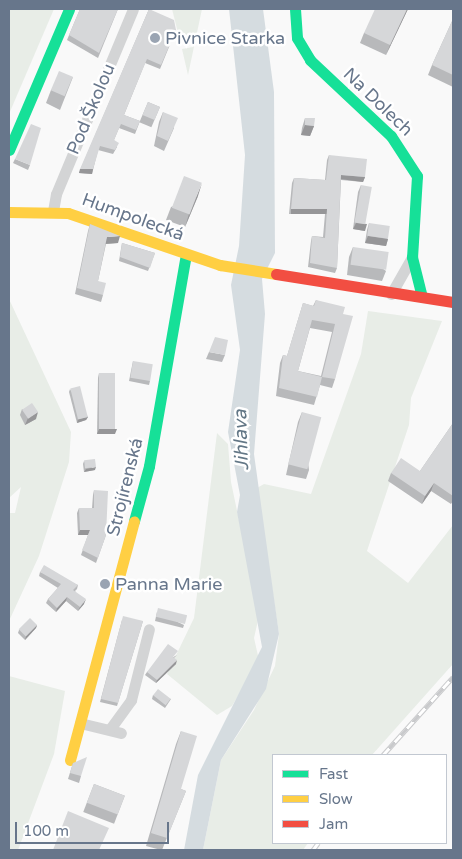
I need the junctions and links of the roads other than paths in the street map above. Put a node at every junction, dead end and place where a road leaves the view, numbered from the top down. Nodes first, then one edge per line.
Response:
1 (69, 9) edge
2 (132, 9) edge
3 (295, 9) edge
4 (9, 150) edge
5 (53, 211) junction
6 (9, 212) edge
7 (186, 255) junction
8 (412, 257) junction
9 (391, 294) junction
10 (422, 297) junction
11 (453, 302) edge
12 (149, 629) dead end
13 (80, 723) junction
14 (70, 760) dead end

1 - 4 street
2 - 5 street, Pod Školou
3 - 8 street, Na Dolech
5 - 6 street, Humpolecká
5 - 7 street, Humpolecká
7 - 9 street
7 - 13 street, Strojírenská
8 - 9 street, Na Dolech
8 - 10 street, Na Dolech
9 - 10 street
10 - 11 street
12 - 13 street
13 - 14 street, Strojírenská

